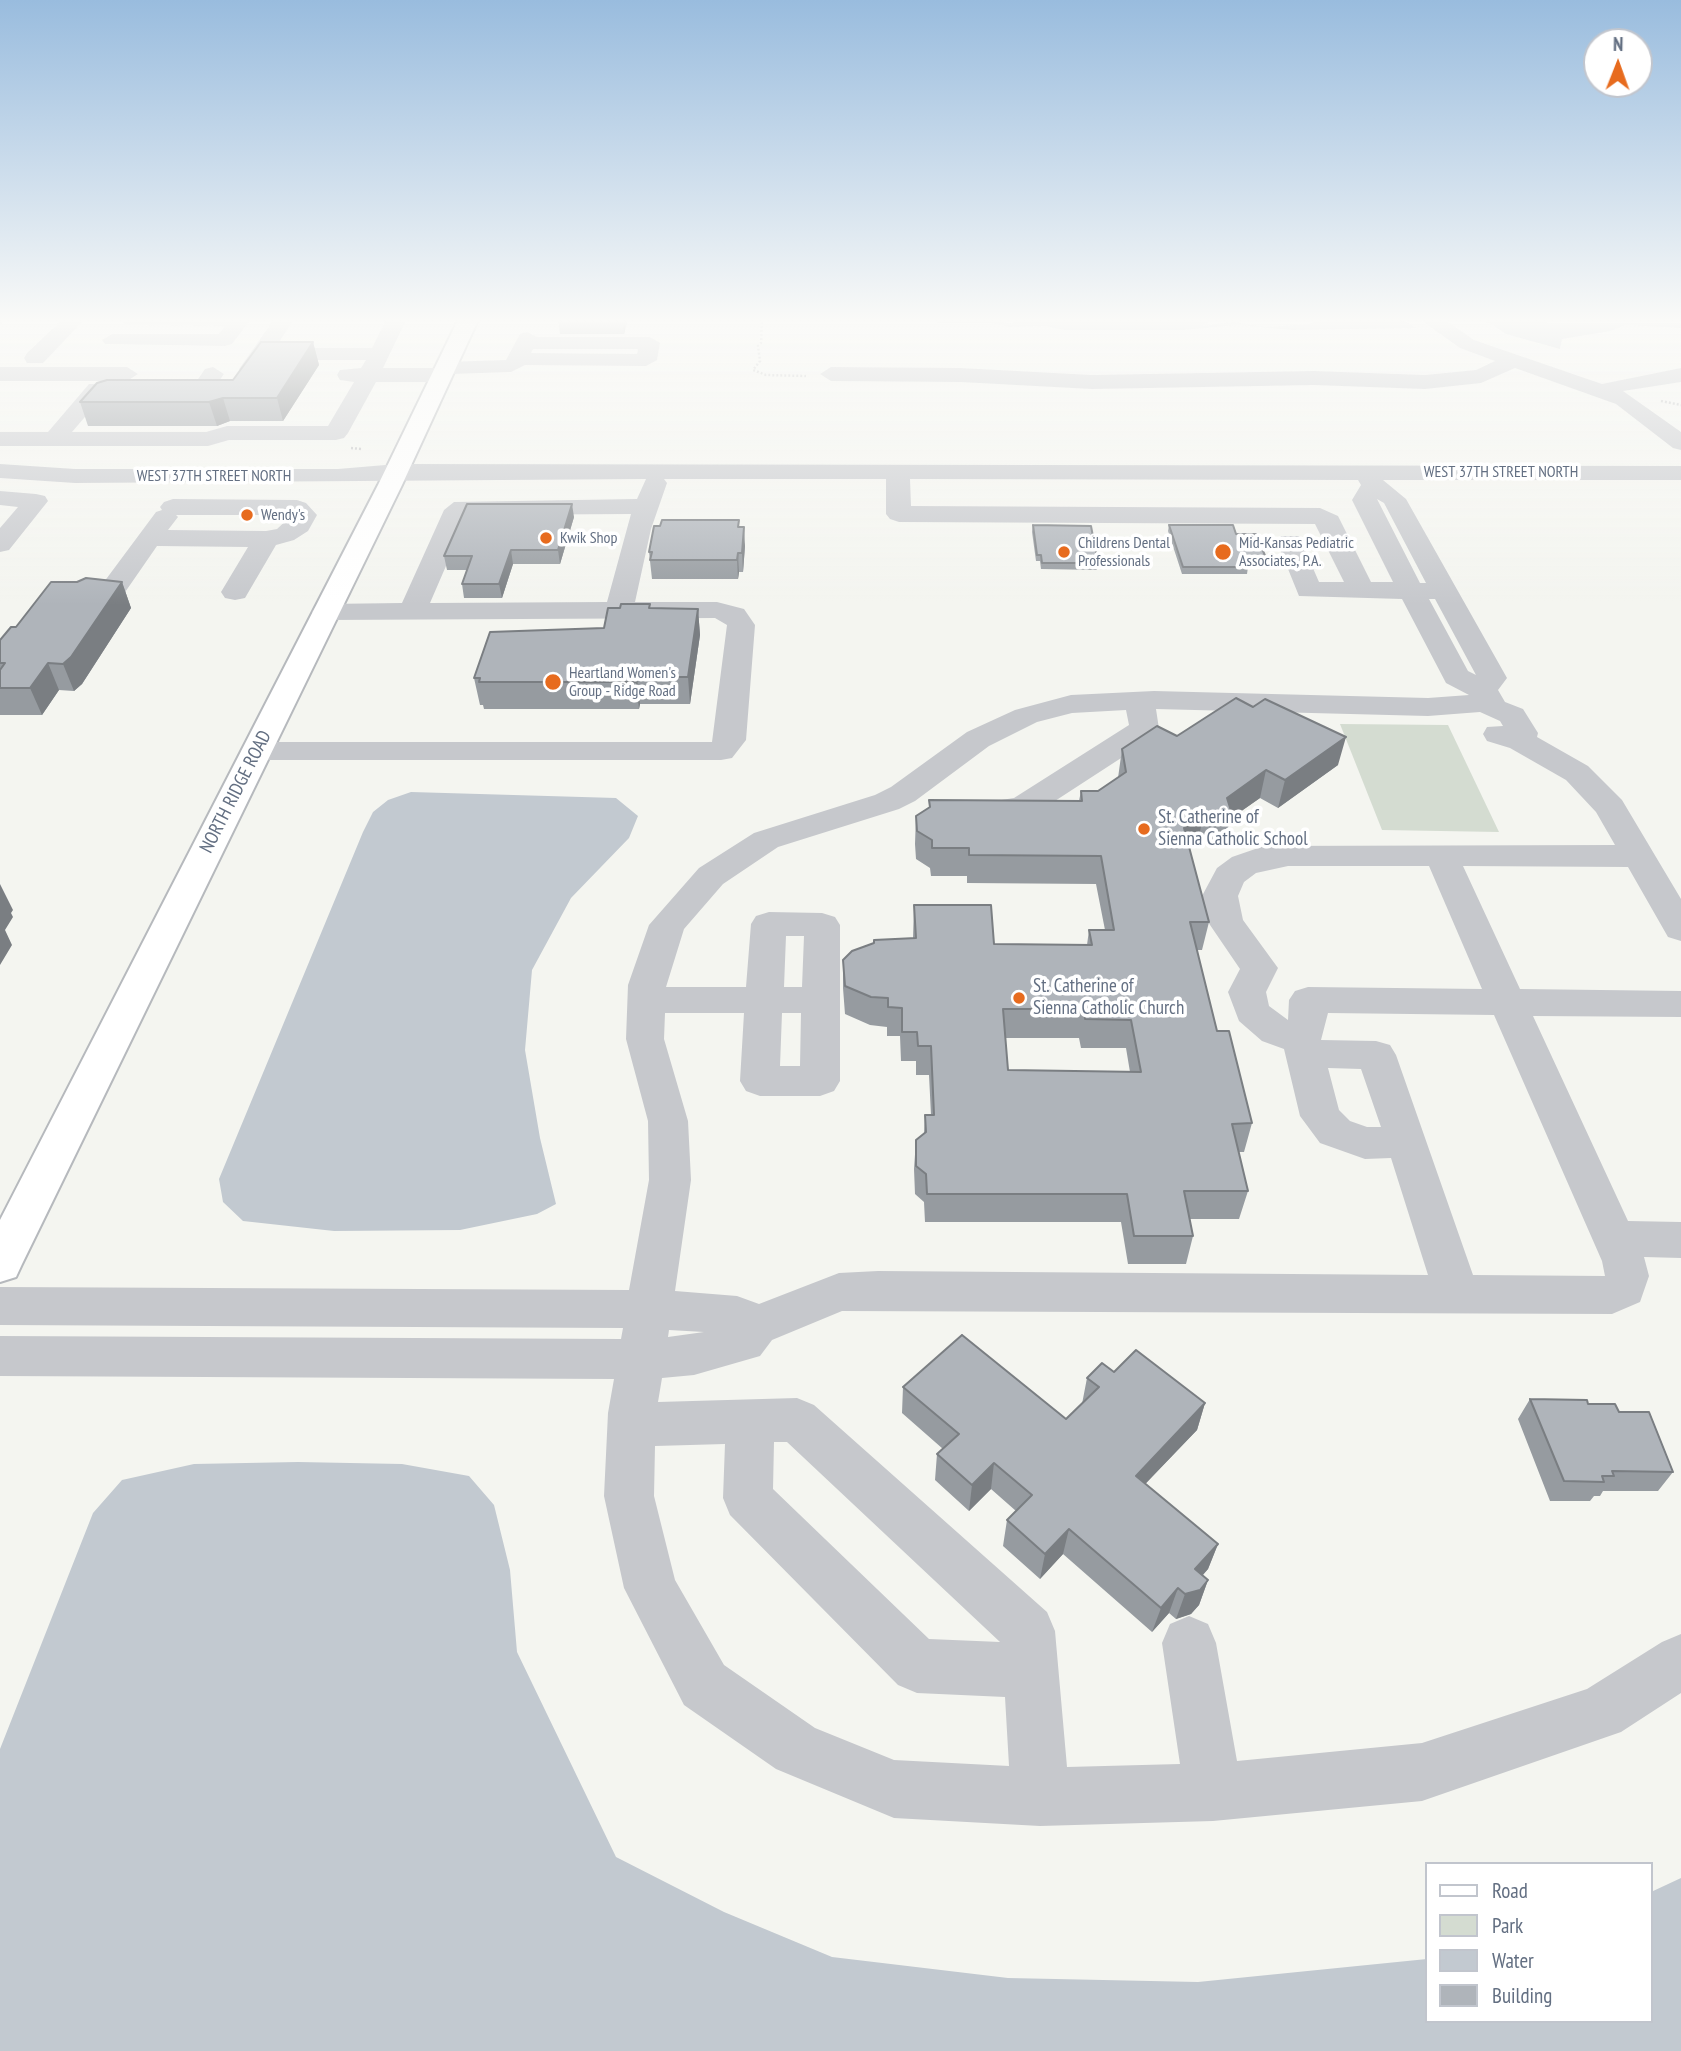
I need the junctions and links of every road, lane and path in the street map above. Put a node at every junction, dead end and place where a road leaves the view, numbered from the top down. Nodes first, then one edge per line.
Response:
1 (76, 414) edge
2 (316, 414) edge
3 (347, 414) edge
4 (424, 414) edge
5 (1640, 414) edge
6 (304, 433) junction
7 (0, 439) edge
8 (54, 439) junction
9 (208, 439) junction
10 (1681, 443) edge
11 (193, 469) junction
12 (0, 471) edge
13 (397, 471) junction
14 (658, 471) junction
15 (898, 471) junction
16 (1681, 473) edge
17 (1370, 478) junction
18 (0, 498) edge
19 (649, 506) junction
20 (173, 507) junction
21 (1278, 515) junction
22 (4, 535) edge
23 (150, 538) junction
24 (266, 539) junction
25 (1290, 542) junction
26 (1339, 543) junction
27 (1387, 543) junction
28 (1418, 543) junction
29 (1361, 590) junction
30 (1411, 591) junction
31 (1445, 591) junction
32 (111, 592) edge
33 (235, 592) dead end
34 (412, 611) junction
35 (619, 611) junction
36 (326, 612) junction
37 (1468, 632) junction
38 (1433, 633) junction
39 (1489, 700) junction
40 (1137, 701) junction
41 (257, 751) junction
42 (927, 804) junction
43 (1441, 855) junction
44 (1638, 856) junction
45 (1681, 929) edge
46 (1259, 968) junction
47 (647, 1000) junction
48 (764, 1000) junction
49 (820, 1000) junction
50 (1308, 1000) junction
51 (1507, 1002) junction
52 (1681, 1004) edge
53 (1303, 1048) junction
54 (1407, 1142) junction
55 (1614, 1238) junction
56 (1681, 1240) edge
57 (0, 1264) edge
58 (1457, 1294) junction
59 (0, 1306) edge
60 (651, 1308) junction
61 (756, 1326) junction
62 (0, 1356) edge
63 (639, 1359) junction
64 (750, 1421) junction
65 (632, 1425) junction
66 (1189, 1643) dead end
67 (1681, 1661) edge
68 (1030, 1671) junction
69 (1213, 1792) junction
70 (1040, 1797) junction

1 - 8 street
2 - 6 street
3 - 6 street
4 - 13 main road, NORTH RIDGE ROAD
5 - 10 street
6 - 9 street
7 - 8 street
8 - 9 street
9 - 11 street
11 - 12 street, WEST 37TH STREET NORTH
11 - 13 street, WEST 37TH STREET NORTH
11 - 20 street
13 - 14 street, WEST 37TH STREET NORTH
13 - 36 main road, NORTH RIDGE ROAD
14 - 15 street, WEST 37TH STREET NORTH
14 - 19 street
15 - 17 street, WEST 37TH STREET NORTH
15 - 21 street
16 - 17 street, WEST 37TH STREET NORTH
17 - 27 street
17 - 28 street
18 - 22 street
19 - 34 street
19 - 35 street
20 - 23 street
20 - 24 street
21 - 25 street
21 - 26 street
23 - 24 street
23 - 32 street
24 - 33 street
25 - 26 street
25 - 29 street
26 - 27 street
26 - 29 street
27 - 28 street
27 - 30 street
28 - 31 street
29 - 30 street
30 - 31 street
30 - 38 street
31 - 37 street
34 - 35 street
34 - 36 street
35 - 41 street
36 - 41 main road, NORTH RIDGE ROAD
37 - 38 street
37 - 39 street
38 - 39 street
39 - 40 street
39 - 44 street
40 - 42 street
40 - 42 street
41 - 57 main road, NORTH RIDGE ROAD
42 - 47 street
43 - 44 street
43 - 46 street
43 - 51 street
44 - 45 street
46 - 50 street
46 - 53 street
47 - 48 street
47 - 60 street
48 - 49 street
48 - 49 street
48 - 49 street
50 - 51 street
50 - 53 street
51 - 52 street
51 - 55 street
53 - 54 street
53 - 54 street
54 - 58 street
55 - 56 street
55 - 58 street
58 - 61 street
59 - 60 street
60 - 61 street
60 - 63 street
61 - 63 street
62 - 63 street
63 - 65 street
64 - 65 street
64 - 68 street
64 - 68 street
65 - 70 street
66 - 69 street
67 - 69 street
68 - 70 street
69 - 70 street

